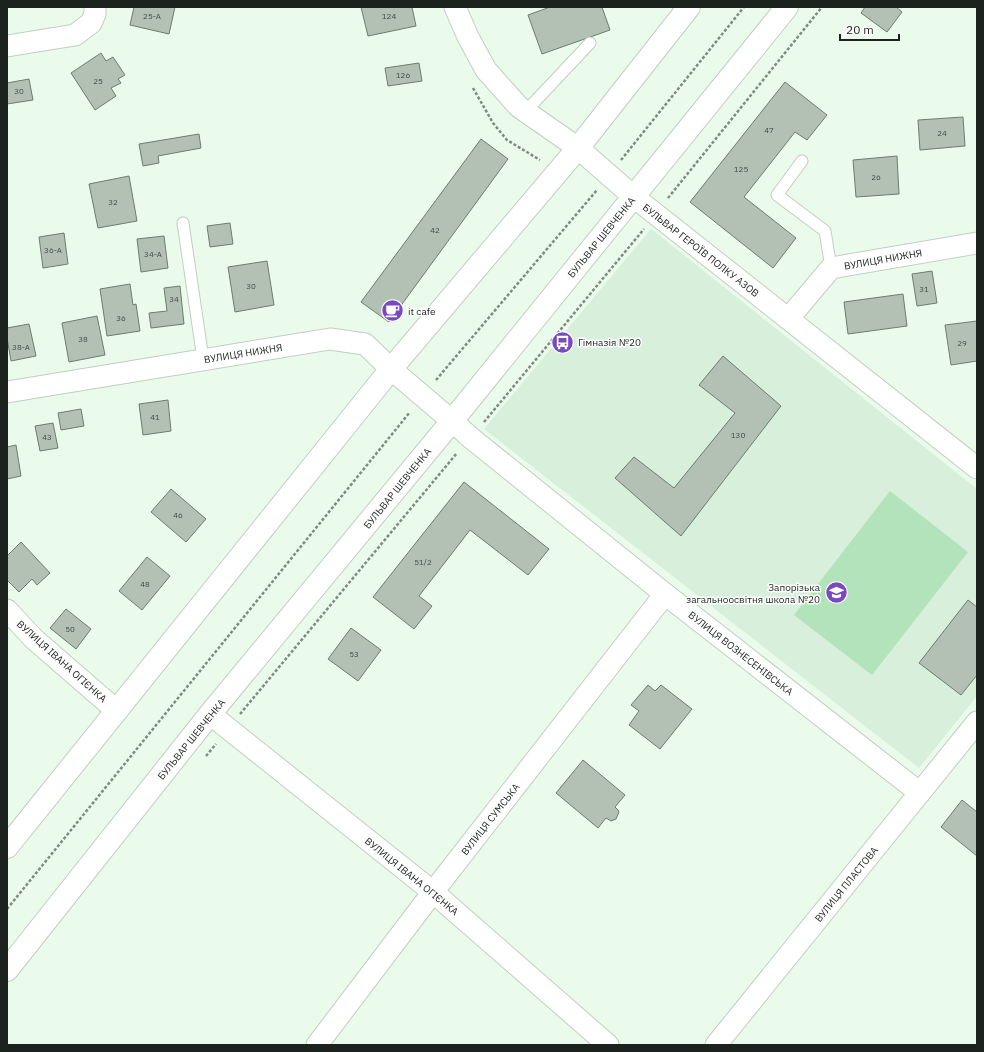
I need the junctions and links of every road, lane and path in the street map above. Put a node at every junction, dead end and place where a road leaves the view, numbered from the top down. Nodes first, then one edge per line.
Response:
1 (95, 7) edge
2 (455, 7) edge
3 (689, 7) edge
4 (744, 7) edge
5 (787, 7) edge
6 (822, 7) edge
7 (590, 43) dead end
8 (7, 46) edge
9 (525, 112) junction
10 (578, 148) junction
11 (802, 161) dead end
12 (609, 175) junction
13 (634, 197) junction
14 (656, 214) junction
15 (183, 223) dead end
16 (977, 243) edge
17 (832, 268) junction
18 (788, 319) junction
19 (203, 359) junction
20 (391, 369) junction
21 (7, 392) edge
22 (422, 396) junction
23 (452, 421) junction
24 (471, 438) junction
25 (977, 468) edge
26 (665, 594) junction
27 (7, 610) edge
28 (117, 711) junction
29 (210, 714) junction
30 (977, 722) edge
31 (228, 729) junction
32 (920, 793) junction
33 (7, 847) edge
34 (433, 892) junction
35 (7, 909) edge
36 (7, 970) edge
37 (317, 1045) edge
38 (608, 1045) edge
39 (716, 1045) edge

1 - 8 street
2 - 9 street, БУЛЬВАР ГЕРОЇВ ПОЛКУ АЗОВ
3 - 10 street
4 - 12 path
5 - 13 street, БУЛЬВАР ШЕВЧЕНКА
6 - 14 path
7 - 9 lane
9 - 10 street, БУЛЬВАР ГЕРОЇВ ПОЛКУ АЗОВ
10 - 12 street, БУЛЬВАР ГЕРОЇВ ПОЛКУ АЗОВ
10 - 20 street
11 - 17 lane
12 - 13 street, БУЛЬВАР ГЕРОЇВ ПОЛКУ АЗОВ
12 - 22 path
13 - 14 street, БУЛЬВАР ГЕРОЇВ ПОЛКУ АЗОВ
13 - 23 street, БУЛЬВАР ШЕВЧЕНКА
14 - 18 street, БУЛЬВАР ГЕРОЇВ ПОЛКУ АЗОВ
14 - 24 path
15 - 19 lane
16 - 17 street, ВУЛИЦЯ НИЖНЯ
17 - 18 street, ВУЛИЦЯ НИЖНЯ
18 - 25 street, БУЛЬВАР ГЕРОЇВ ПОЛКУ АЗОВ
19 - 20 street, ВУЛИЦЯ НИЖНЯ
19 - 21 street, ВУЛИЦЯ НИЖНЯ
20 - 22 street, ВУЛИЦЯ НИЖНЯ
20 - 28 street
22 - 23 street, ВУЛИЦЯ НИЖНЯ
22 - 35 path
23 - 24 street, ВУЛИЦЯ ВОЗНЕСЕНІВСЬКА
23 - 29 street, БУЛЬВАР ШЕВЧЕНКА
24 - 26 street, ВУЛИЦЯ ВОЗНЕСЕНІВСЬКА
24 - 31 path
26 - 32 street, ВУЛИЦЯ ВОЗНЕСЕНІВСЬКА
26 - 34 street, ВУЛИЦЯ СУМСЬКА
27 - 28 street, ВУЛИЦЯ ІВАНА ОГІЄНКА
28 - 33 street
29 - 31 street, ВУЛИЦЯ ІВАНА ОГІЄНКА
29 - 36 street, БУЛЬВАР ШЕВЧЕНКА
30 - 32 street, ВУЛИЦЯ ПЛАСТОВА
31 - 34 street, ВУЛИЦЯ ІВАНА ОГІЄНКА
32 - 39 street, ВУЛИЦЯ ПЛАСТОВА
34 - 37 street, ВУЛИЦЯ СУМСЬКА
34 - 38 street, ВУЛИЦЯ ІВАНА ОГІЄНКА

